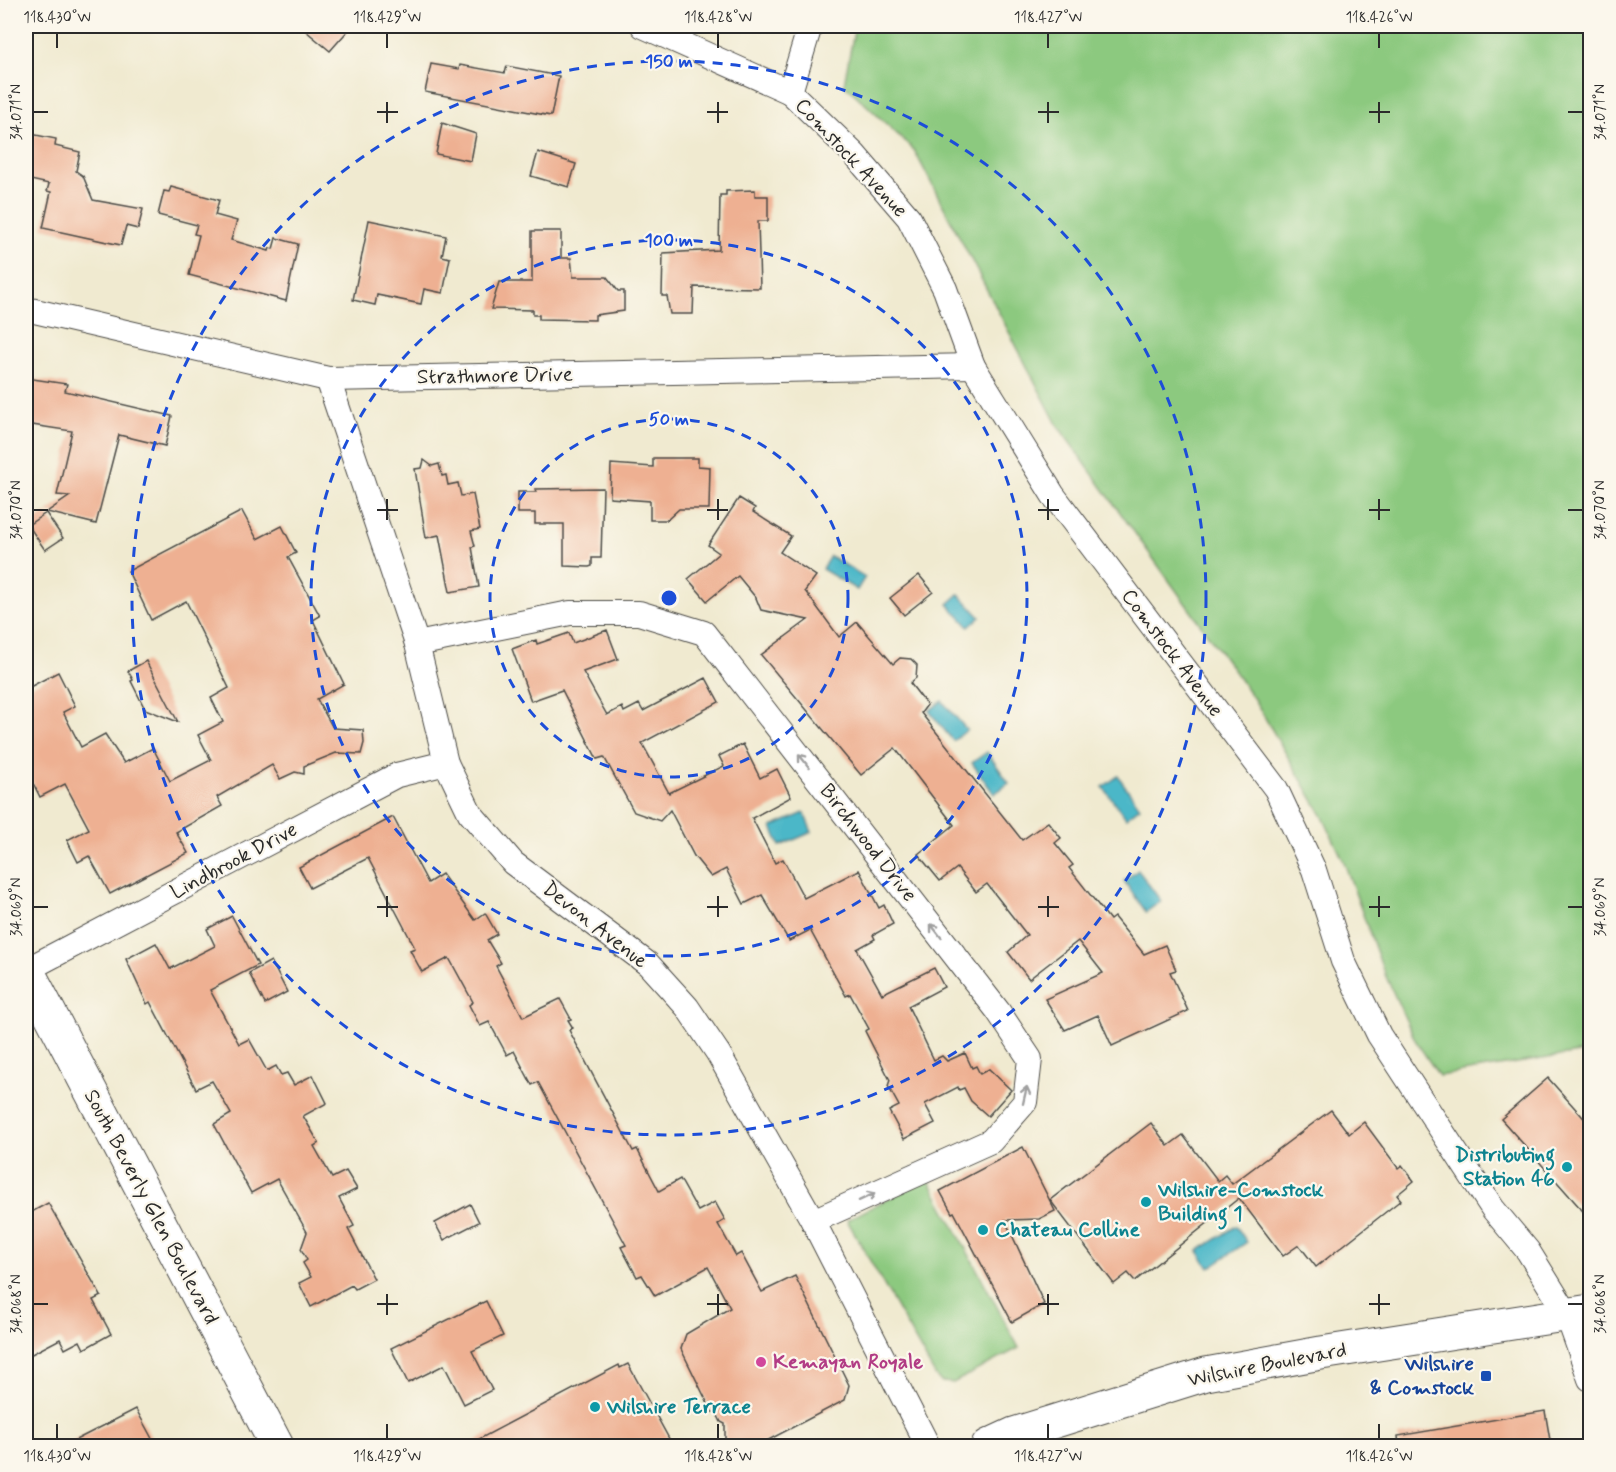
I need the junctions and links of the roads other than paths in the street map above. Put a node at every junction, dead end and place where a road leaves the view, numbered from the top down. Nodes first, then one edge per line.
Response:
1 (643, 26) edge
2 (810, 26) edge
3 (790, 92) junction
4 (26, 309) edge
5 (973, 366) junction
6 (328, 379) junction
7 (417, 644) junction
8 (446, 763) junction
9 (26, 969) edge
10 (813, 1221) junction
11 (1579, 1313) edge
12 (1590, 1380) edge
13 (277, 1446) edge
14 (928, 1446) edge
15 (988, 1446) edge

1 - 3 street, Comstock Avenue
2 - 3 street
3 - 5 street, Comstock Avenue
4 - 6 street, Strathmore Drive
5 - 6 street, Strathmore Drive
5 - 11 street, Comstock Avenue
6 - 7 street, Devon Avenue
7 - 8 street, Devon Avenue
10 -> 7 street, Birchwood Drive
8 - 9 street, Lindbrook Drive
8 - 10 street, Devon Avenue
9 - 13 main road, South Beverly Glen Boulevard
10 - 14 street, Devon Avenue
11 - 12 street, Comstock Avenue
11 - 15 main road, Wilshire Boulevard

